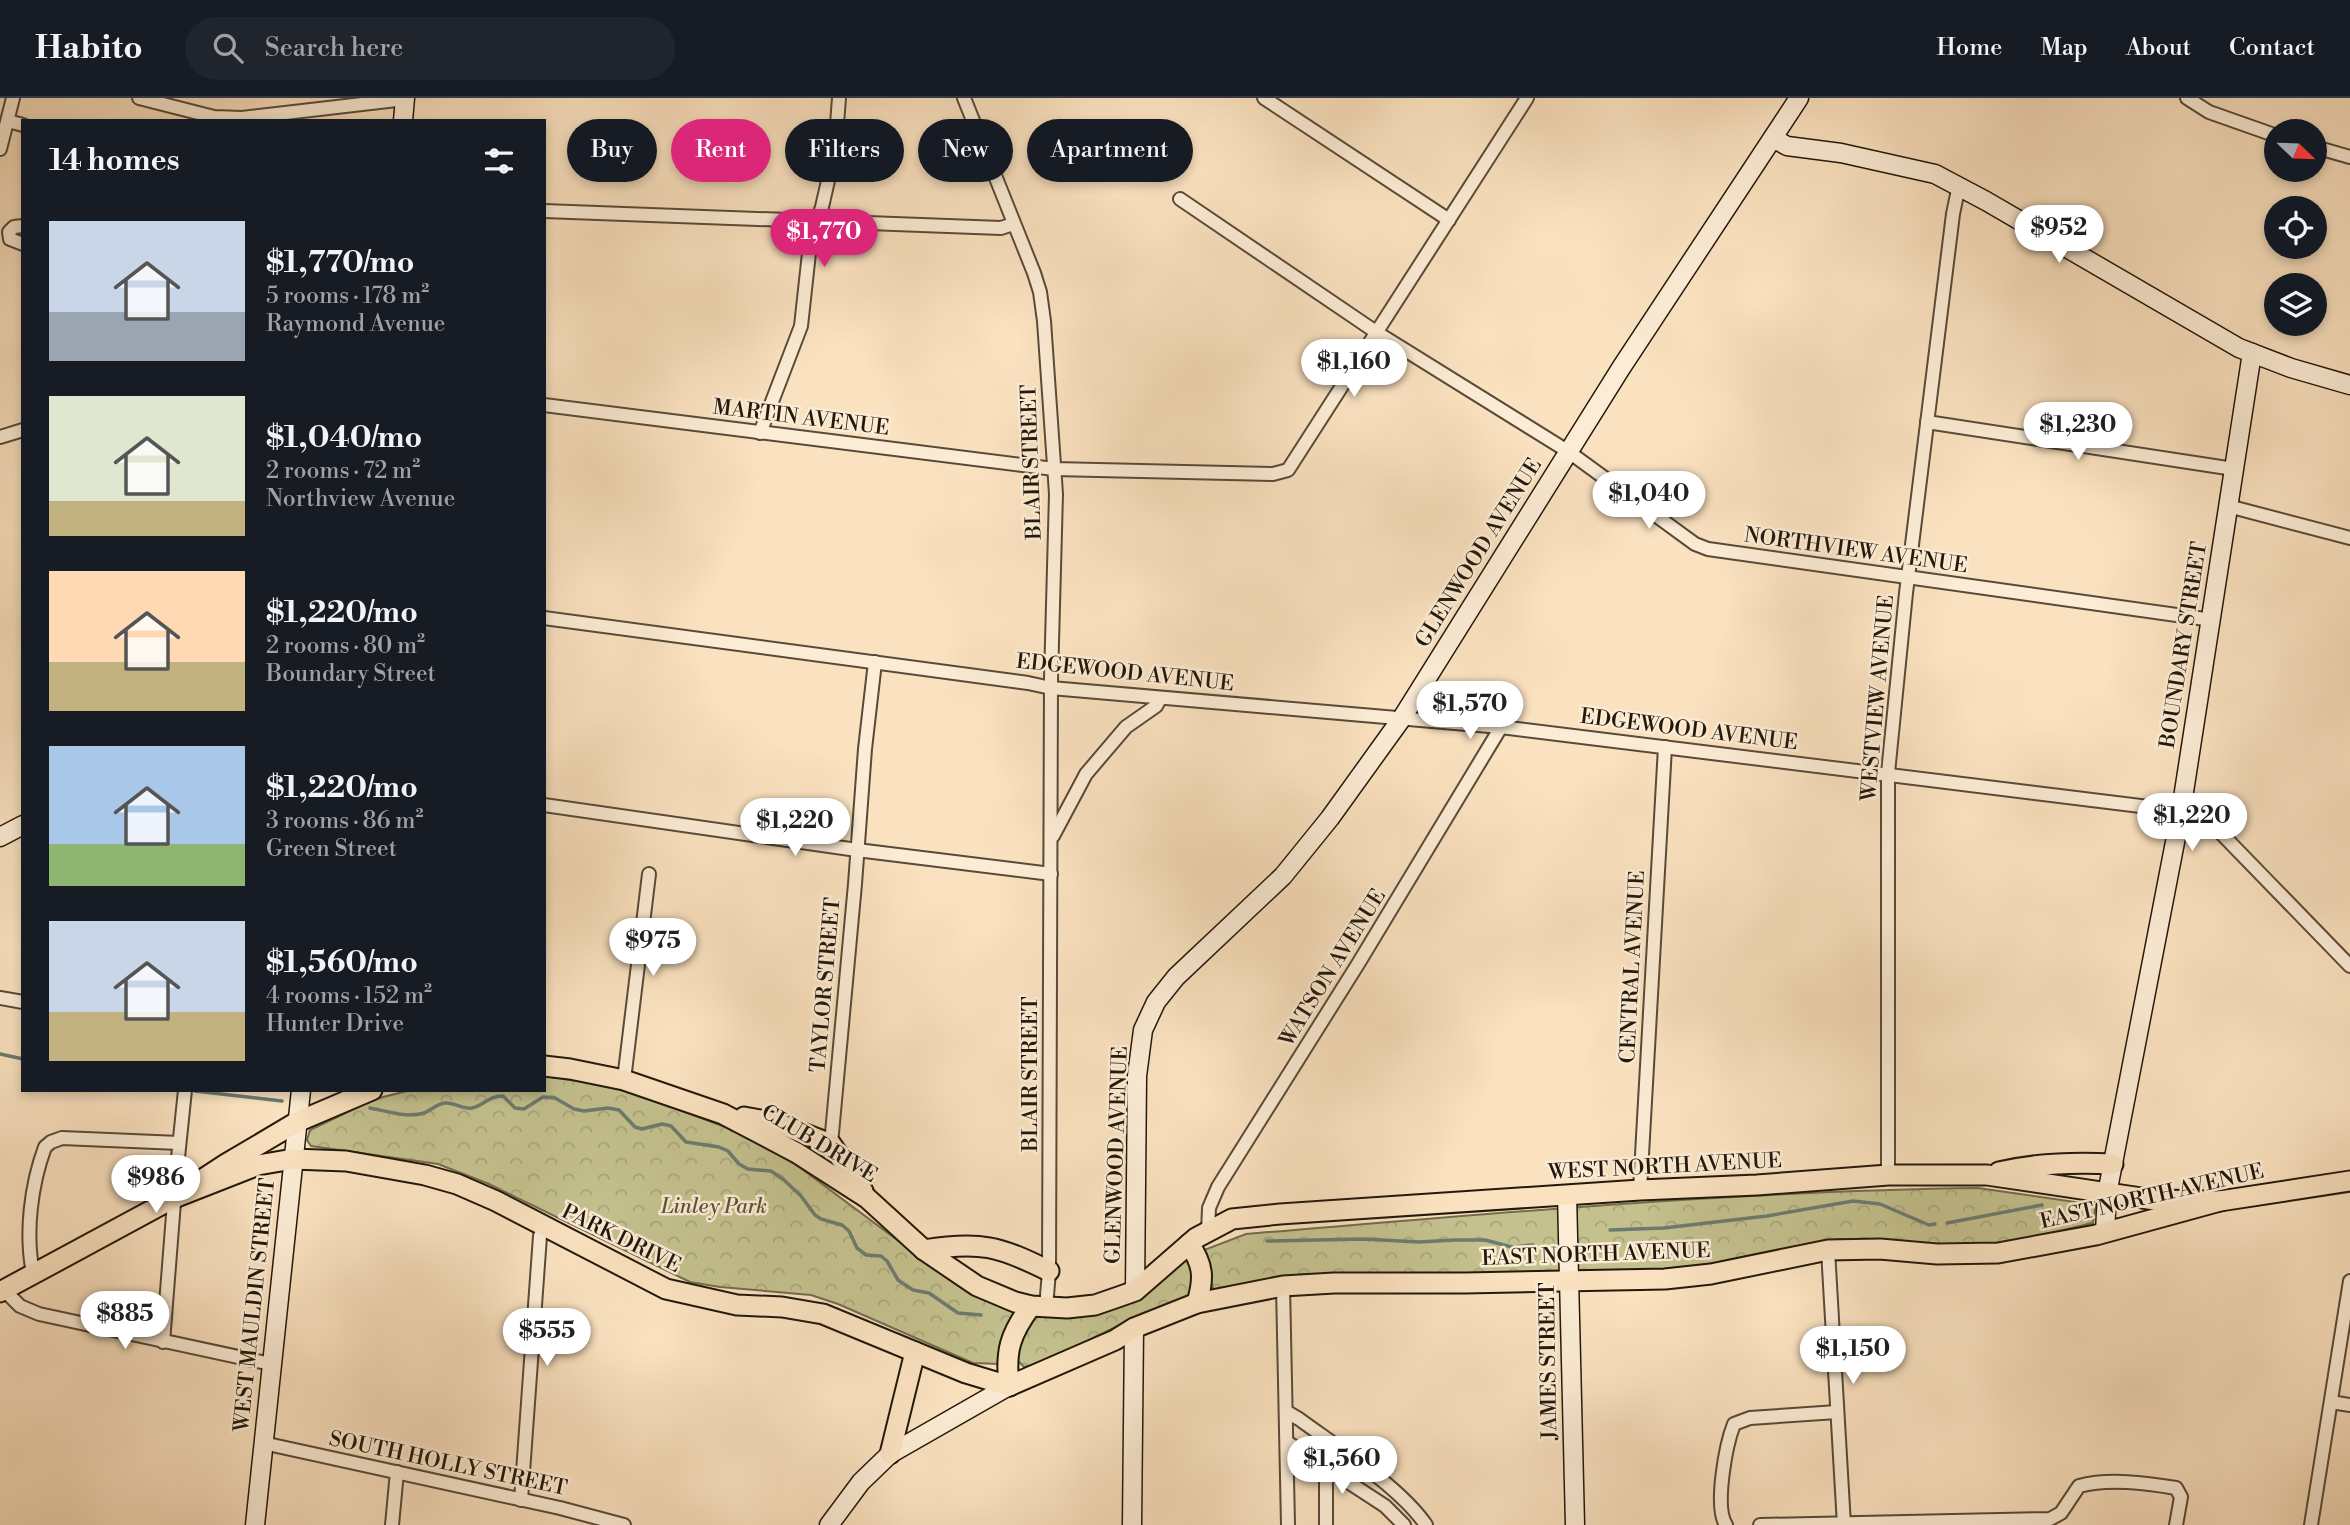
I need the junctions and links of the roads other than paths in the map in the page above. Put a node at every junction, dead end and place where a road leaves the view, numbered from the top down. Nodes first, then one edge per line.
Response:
1 (13, 98) edge
2 (139, 98) edge
3 (839, 98) edge
4 (964, 98) edge
5 (1264, 98) edge
6 (1527, 98) edge
7 (1799, 98) edge
8 (2187, 98) edge
9 (405, 99) edge
10 (403, 119) edge
11 (8, 121) junction
12 (21, 124) edge
13 (2264, 131) edge
14 (1773, 138) junction
15 (0, 149) edge
16 (2328, 151) edge
17 (2350, 157) edge
18 (1959, 185) junction
19 (1180, 199) dead end
20 (546, 211) edge
21 (1449, 220) junction
22 (816, 221) junction
23 (1013, 224) junction
24 (21, 226) edge
25 (21, 243) edge
26 (1376, 332) junction
27 (2252, 353) junction
28 (2350, 385) edge
29 (546, 405) edge
30 (1927, 422) junction
31 (21, 431) edge
32 (760, 432) junction
33 (0, 437) edge
34 (1569, 452) junction
35 (1054, 469) junction
36 (2234, 469) junction
37 (2228, 506) junction
38 (2350, 538) edge
39 (1908, 577) junction
40 (546, 618) edge
41 (2211, 620) junction
42 (875, 662) junction
43 (1051, 688) junction
44 (1160, 699) junction
45 (1402, 718) junction
46 (1501, 727) junction
47 (1665, 747) junction
48 (1888, 773) junction
49 (546, 805) edge
50 (2181, 811) junction
51 (21, 826) edge
52 (0, 837) edge
53 (1051, 839) junction
54 (858, 850) junction
55 (649, 874) dead end
56 (1051, 874) junction
57 (2350, 967) edge
58 (0, 998) edge
59 (21, 1002) edge
60 (546, 1066) edge
61 (624, 1080) junction
62 (185, 1092) edge
63 (301, 1092) edge
64 (367, 1092) edge
65 (723, 1114) junction
66 (297, 1122) junction
67 (179, 1143) junction
68 (831, 1144) junction
69 (293, 1159) junction
70 (2113, 1164) junction
71 (1888, 1175) junction
72 (1987, 1175) junction
73 (2350, 1181) edge
74 (1640, 1190) junction
75 (2107, 1194) junction
76 (1567, 1195) junction
77 (174, 1198) junction
78 (867, 1198) junction
79 (2220, 1201) junction
80 (544, 1227) junction
81 (1208, 1232) junction
82 (2105, 1232) junction
83 (1189, 1244) junction
84 (924, 1250) junction
85 (1828, 1250) junction
86 (1049, 1271) junction
87 (33, 1273) junction
88 (1570, 1279) junction
89 (2350, 1281) edge
90 (1283, 1286) junction
91 (2, 1291) edge
92 (1135, 1291) junction
93 (1197, 1303) junction
94 (1038, 1307) junction
95 (1134, 1328) junction
96 (163, 1342) junction
97 (915, 1352) junction
98 (271, 1364) junction
99 (1009, 1386) junction
100 (2331, 1402) junction
101 (2350, 1405) edge
102 (1287, 1412) junction
103 (1837, 1412) junction
104 (1287, 1442) junction
105 (263, 1444) junction
106 (890, 1454) junction
107 (1326, 1467) junction
108 (397, 1472) junction
109 (521, 1500) junction
110 (1844, 1524) edge
111 (256, 1525) edge
112 (391, 1525) edge
113 (624, 1525) edge
114 (829, 1525) edge
115 (1132, 1525) edge
116 (1288, 1525) edge
117 (1326, 1525) edge
118 (1404, 1525) edge
119 (1426, 1525) edge
120 (1576, 1525) edge
121 (1726, 1525) edge
122 (1760, 1525) edge
123 (2176, 1525) edge
124 (2311, 1525) edge

1 - 11 street
2 - 9 street
3 - 22 street
4 - 23 street, BLAIR STREET
5 - 21 street
6 - 21 street
7 - 14 street, GLENWOOD AVENUE
8 - 13 street
9 - 10 street
11 - 12 street
11 - 15 street
14 - 18 street
14 - 34 street, GLENWOOD AVENUE
16 - 17 street
18 - 27 street
18 - 30 street, WESTVIEW AVENUE
19 - 26 street, NORTHVIEW AVENUE
20 - 22 street
21 - 26 street
22 - 23 street
22 - 32 street
23 - 35 street, BLAIR STREET
24 - 25 street
26 - 34 street, NORTHVIEW AVENUE
26 - 35 street, MARTIN AVENUE
27 - 28 street
27 - 36 street, BOUNDARY STREET
29 - 32 street, MARTIN AVENUE
30 - 36 street
30 - 39 street, WESTVIEW AVENUE
31 - 33 street
32 - 35 street, MARTIN AVENUE
34 - 39 street, NORTHVIEW AVENUE
34 - 45 street, GLENWOOD AVENUE
35 - 43 street, BLAIR STREET
36 - 37 street, BOUNDARY STREET
37 - 38 street
37 - 41 street, BOUNDARY STREET
39 - 41 street, NORTHVIEW AVENUE
39 - 48 street, WESTVIEW AVENUE
40 - 42 street, EDGEWOOD AVENUE
41 - 50 street, BOUNDARY STREET
42 - 43 street, EDGEWOOD AVENUE
42 - 54 street, TAYLOR STREET
43 - 44 street, EDGEWOOD AVENUE
43 - 53 street, BLAIR STREET
44 - 45 street, EDGEWOOD AVENUE
44 - 53 street, BLAIR STREET
45 - 46 street, EDGEWOOD AVENUE
45 - 92 street, GLENWOOD AVENUE
46 - 47 street, EDGEWOOD AVENUE
46 - 81 street, WATSON AVENUE
47 - 48 street, EDGEWOOD AVENUE
47 - 74 street, CENTRAL AVENUE
48 - 50 street, EDGEWOOD AVENUE
48 - 71 street, WESTVIEW AVENUE
49 - 54 street
50 - 57 street, EDGEWOOD AVENUE
50 - 70 street, BOUNDARY STREET
51 - 52 street
53 - 56 street, BLAIR STREET
54 - 56 street
54 - 68 street, TAYLOR STREET
55 - 61 street
56 - 86 street, BLAIR STREET
58 - 59 street
60 - 61 main road, CLUB DRIVE
61 - 65 main road, CLUB DRIVE
62 - 67 street
63 - 66 street, WEST MAULDIN STREET
64 - 66 main road
65 - 68 main road
65 - 78 main road, CLUB DRIVE
66 - 69 street, WEST MAULDIN STREET
66 - 77 main road
67 - 77 street
67 - 87 street
68 - 78 main road
69 - 77 main road, PARK DRIVE
69 - 80 main road, PARK DRIVE
69 - 98 street, WEST MAULDIN STREET
70 - 72 main road
70 - 75 street, BOUNDARY STREET
71 - 72 main road, WEST NORTH AVENUE
71 - 74 main road, WEST NORTH AVENUE
72 - 75 main road, WEST NORTH AVENUE
73 - 79 main road, EAST NORTH AVENUE
74 - 76 main road, WEST NORTH AVENUE
75 - 79 main road, WEST NORTH AVENUE
75 - 82 street, BOUNDARY STREET
76 - 81 main road, WEST NORTH AVENUE
76 - 88 street, JAMES STREET
77 - 87 main road
77 - 96 street
78 - 84 main road, CLUB DRIVE
79 - 82 main road, EAST NORTH AVENUE
80 - 97 main road, PARK DRIVE
80 - 109 street
81 - 83 main road, WEST NORTH AVENUE
82 - 85 main road, EAST NORTH AVENUE
83 - 92 main road, WEST NORTH AVENUE
83 - 93 main road
84 - 86 main road
84 - 94 main road, CLUB DRIVE
85 - 88 main road, EAST NORTH AVENUE
85 - 103 street
86 - 94 street, BLAIR STREET
87 - 91 main road
88 - 90 main road, EAST NORTH AVENUE
88 - 120 street, JAMES STREET
89 - 100 street
90 - 93 main road, EAST NORTH AVENUE
90 - 102 street
91 - 96 street
92 - 94 main road
93 - 95 main road, EAST NORTH AVENUE
94 - 99 main road
95 - 99 main road
95 - 115 street
96 - 98 street
97 - 99 main road, PARK DRIVE
97 - 106 main road
98 - 105 street, WEST MAULDIN STREET
99 - 106 street
100 - 101 street
100 - 124 street
102 - 104 street
102 - 119 street
103 - 110 street
103 - 121 street
104 - 107 street
104 - 116 street
105 - 108 street, SOUTH HOLLY STREET
105 - 111 street, WEST MAULDIN STREET
106 - 114 street
107 - 117 street
107 - 118 street
108 - 109 street, SOUTH HOLLY STREET
108 - 112 street
109 - 113 street, SOUTH HOLLY STREET
110 - 122 street
110 - 123 street

